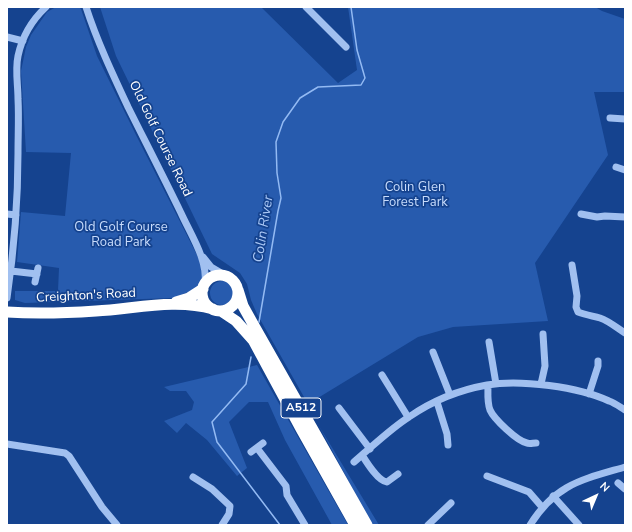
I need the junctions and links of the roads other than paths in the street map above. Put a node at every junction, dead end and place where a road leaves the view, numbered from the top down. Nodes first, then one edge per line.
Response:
1 (46, 7) edge
2 (86, 7) edge
3 (306, 7) edge
4 (7, 37) edge
5 (23, 41) junction
6 (346, 47) dead end
7 (610, 118) dead end
8 (625, 119) edge
9 (616, 167) dead end
10 (625, 170) edge
11 (7, 214) edge
12 (581, 214) dead end
13 (16, 215) junction
14 (625, 217) edge
15 (199, 250) junction
16 (572, 265) dead end
17 (11, 271) junction
18 (228, 277) junction
19 (35, 282) dead end
20 (8, 285) edge
21 (204, 286) junction
22 (238, 290) junction
23 (7, 297) edge
24 (166, 304) junction
25 (216, 310) junction
26 (7, 312) edge
27 (625, 333) edge
28 (543, 334) dead end
29 (489, 342) dead end
30 (433, 352) dead end
31 (598, 361) dead end
32 (382, 375) dead end
33 (492, 384) junction
34 (541, 384) junction
35 (589, 394) junction
36 (450, 395) junction
37 (437, 402) junction
38 (339, 408) dead end
39 (625, 410) edge
40 (408, 417) junction
41 (263, 443) dead end
42 (536, 443) dead end
43 (7, 444) edge
44 (448, 445) dead end
45 (372, 447) junction
46 (362, 456) junction
47 (354, 462) dead end
48 (625, 468) edge
49 (398, 474) dead end
50 (193, 476) dead end
51 (487, 476) dead end
52 (618, 483) dead end
53 (625, 489) edge
54 (554, 496) junction
55 (451, 503) dead end
56 (542, 507) junction
57 (304, 523) edge
58 (117, 525) edge
59 (222, 525) edge
60 (296, 525) edge
61 (355, 525) edge
62 (367, 525) edge
63 (428, 525) edge
64 (530, 525) edge
65 (579, 525) edge

1 - 5 street
2 - 15 street, Old Golf Course Road
3 - 6 street
4 - 5 street
5 - 13 street
7 - 8 street
9 - 10 street
11 - 13 street
12 - 14 street
13 - 17 street
15 - 18 street
15 - 21 street, Old Golf Course Road
16 - 27 street
17 - 19 street
17 - 20 street
18 - 21 highway, A512
18 - 22 highway, A512
20 - 23 street
21 - 24 highway, Creighton's Road / A512
21 - 25 highway, A512
22 - 25 highway
22 - 62 highway, A512
24 - 25 highway, Creighton's Road / A512
24 - 26 highway, Creighton's Road / A512
25 - 61 highway, A512
28 - 34 street
29 - 33 street
30 - 36 street
31 - 35 street
32 - 40 street
33 - 34 street
33 - 36 street
33 - 42 street
34 - 35 street
35 - 39 street
36 - 37 street
37 - 40 street
37 - 44 street
38 - 45 street
40 - 45 street
41 - 57 street
43 - 58 street
45 - 46 street
46 - 47 street
46 - 49 street
48 - 54 street
50 - 59 street
51 - 56 street
52 - 53 street
54 - 56 street
54 - 65 street
55 - 63 street
56 - 64 street
57 - 60 street

